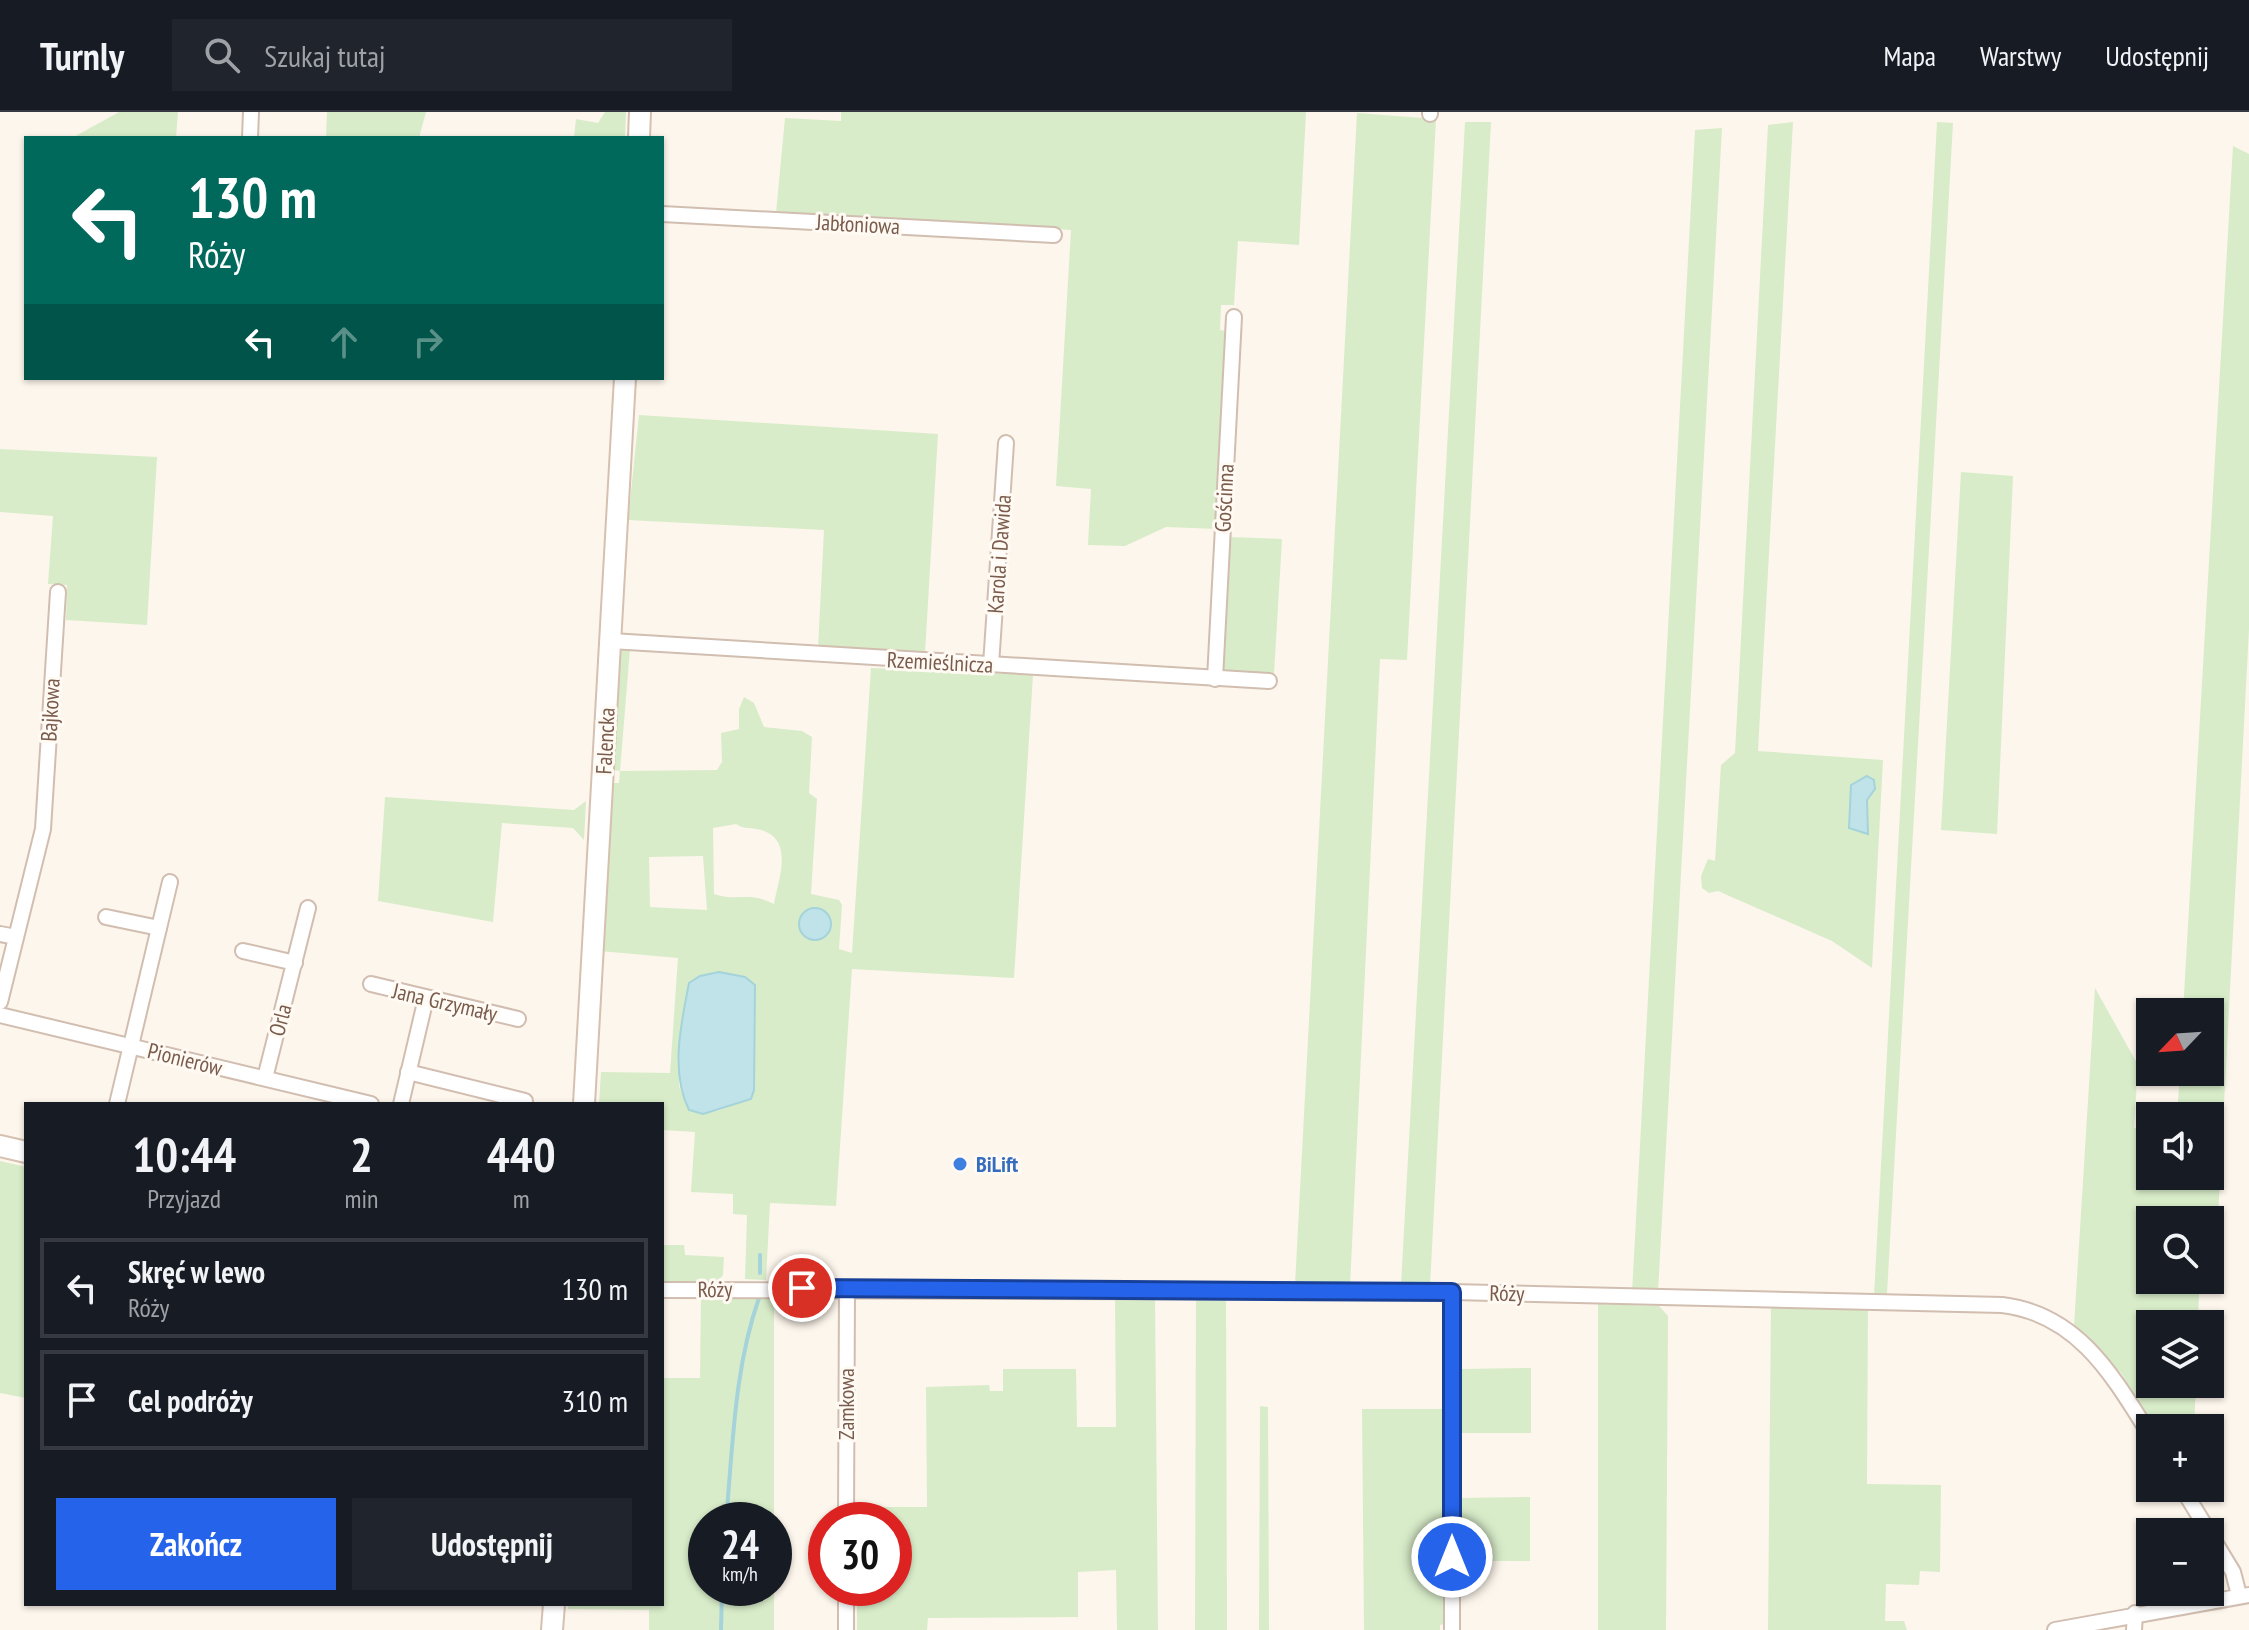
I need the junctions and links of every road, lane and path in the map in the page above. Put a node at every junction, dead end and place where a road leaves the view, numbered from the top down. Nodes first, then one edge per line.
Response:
1 (251, 112) edge
2 (640, 112) edge
3 (250, 136) edge
4 (639, 136) edge
5 (664, 214) edge
6 (1054, 235) dead end
7 (1234, 317) dead end
8 (625, 380) edge
9 (1006, 443) dead end
10 (58, 592) dead end
11 (611, 641) junction
12 (991, 665) junction
13 (1215, 679) junction
14 (1269, 681) dead end
15 (170, 882) dead end
16 (308, 908) dead end
17 (106, 917) dead end
18 (159, 928) junction
19 (0, 934) edge
20 (16, 937) junction
21 (243, 951) dead end
22 (295, 963) junction
23 (371, 984) dead end
24 (426, 998) junction
25 (0, 1002) edge
26 (0, 1015) edge
27 (518, 1019) dead end
28 (130, 1046) junction
29 (408, 1072) junction
30 (265, 1078) junction
31 (489, 1098) edge
32 (525, 1101) dead end
33 (117, 1102) edge
34 (363, 1102) edge
35 (401, 1102) edge
36 (584, 1102) edge
37 (0, 1146) edge
38 (24, 1152) edge
39 (847, 1288) junction
40 (664, 1290) edge
41 (1452, 1292) junction
42 (2136, 1414) edge
43 (846, 1502) edge
44 (2224, 1557) edge
45 (2244, 1595) edge
46 (554, 1606) edge
47 (846, 1606) edge
48 (2135, 1613) junction
49 (2078, 1627) edge
50 (552, 1630) edge
51 (846, 1630) edge
52 (1452, 1630) edge
53 (2055, 1630) edge
54 (2134, 1630) edge

1 - 3 street
2 - 4 street
5 - 6 street, Jabłoniowa
7 - 13 street, Gościnna
8 - 11 street, Falencka
9 - 12 street, Karola i Dawida
10 - 20 street, Bajkowa
11 - 12 street, Rzemieślnicza
11 - 36 street, Falencka
12 - 13 street, Rzemieślnicza
13 - 14 street, Rzemieślnicza
15 - 18 street
16 - 22 street, Orla
17 - 18 street
18 - 28 street
19 - 20 street
20 - 25 street, Bajkowa
21 - 22 street
22 - 30 street, Orla
23 - 24 street, Jana Grzymały
24 - 27 street, Jana Grzymały
24 - 29 street
26 - 28 street, Pionierów
28 - 30 street, Pionierów
28 - 33 street
29 - 31 street
29 - 35 street
30 - 34 street, Pionierów
31 - 32 street
37 - 38 street
39 - 40 street, Róży
39 - 41 street, Róży
39 - 43 street, Zamkowa
41 - 42 street, Róży
41 - 52 street
44 - 45 street
45 - 48 street
46 - 50 street
47 - 51 street
48 - 49 street
48 - 54 street
49 - 53 street

